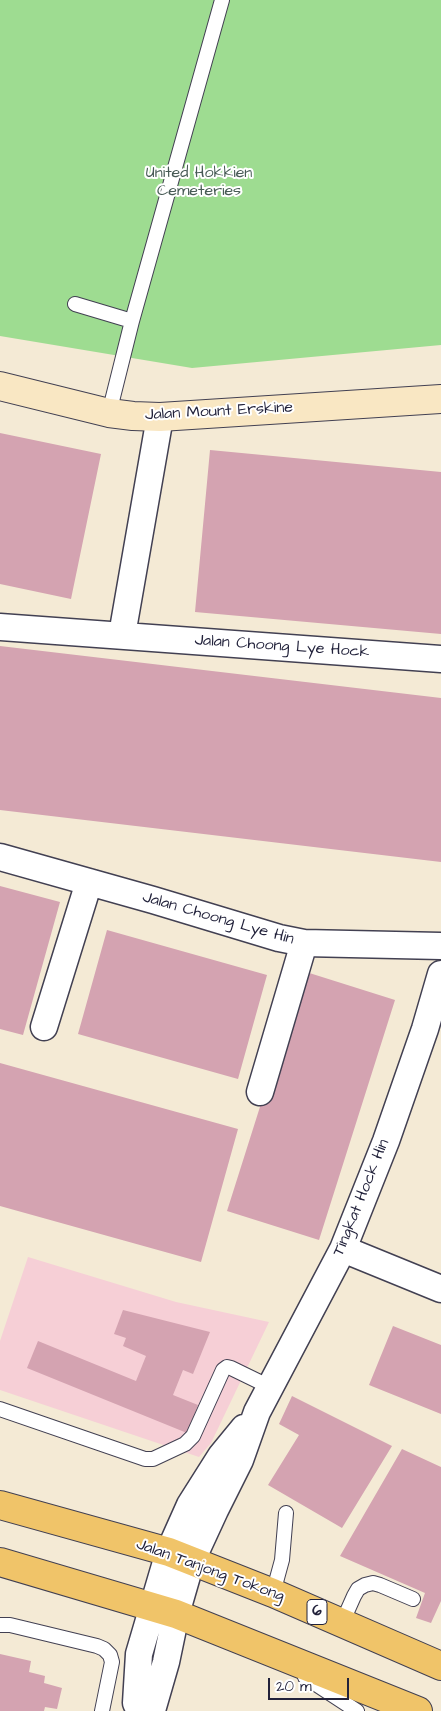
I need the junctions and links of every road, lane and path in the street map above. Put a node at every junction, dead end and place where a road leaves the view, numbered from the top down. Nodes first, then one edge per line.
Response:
1 (222, 0) edge
2 (75, 304) dead end
3 (132, 321) junction
4 (0, 386) edge
5 (441, 399) edge
6 (109, 412) junction
7 (160, 417) junction
8 (0, 626) edge
9 (122, 635) junction
10 (441, 659) edge
11 (0, 857) edge
12 (90, 882) junction
13 (304, 943) junction
14 (441, 946) edge
15 (441, 974) edge
16 (44, 1027) dead end
17 (260, 1092) dead end
18 (343, 1249) junction
19 (441, 1289) edge
20 (270, 1387) junction
21 (0, 1409) edge
22 (0, 1505) edge
23 (286, 1513) dead end
24 (180, 1557) junction
25 (0, 1562) edge
26 (273, 1593) junction
27 (413, 1599) dead end
28 (164, 1611) junction
29 (342, 1623) junction
30 (0, 1625) edge
31 (264, 1648) junction
32 (441, 1666) edge
33 (102, 1711) edge
34 (140, 1711) edge
35 (150, 1711) edge
36 (357, 1711) edge
37 (418, 1711) edge

1 - 3 lane
2 - 3 lane
3 - 6 lane
4 - 6 main road, Jalan Mount Erskine
5 - 7 main road, Jalan Mount Erskine
6 - 7 main road, Jalan Mount Erskine
7 - 9 street
8 - 9 street, Jalan Choong Lye Hock
9 - 10 street, Jalan Choong Lye Hock
11 - 12 street, Jalan Choong Lye Hin
12 - 13 street, Jalan Choong Lye Hin
12 - 16 street
13 - 14 street, Jalan Choong Lye Hin
13 - 17 street
15 - 18 street, Tingkat Hock Hin
18 - 19 street
18 - 20 street, Tingkat Hock Hin
20 - 21 lane
20 - 24 street, Tingkat Hock Hin
22 - 24 main road, Jalan Tanjong Tokong / 6
23 - 26 lane
24 - 26 main road, Jalan Tanjong Tokong / 6
24 - 28 street, Tingkat Hock Hin
25 - 28 main road
26 - 29 main road, Jalan Tanjong Tokong / 6
27 - 29 lane
28 - 31 main road
28 - 34 street
28 - 35 street
29 - 32 main road, Jalan Tanjong Tokong / 6
30 - 33 lane
31 - 36 lane
31 - 37 main road

